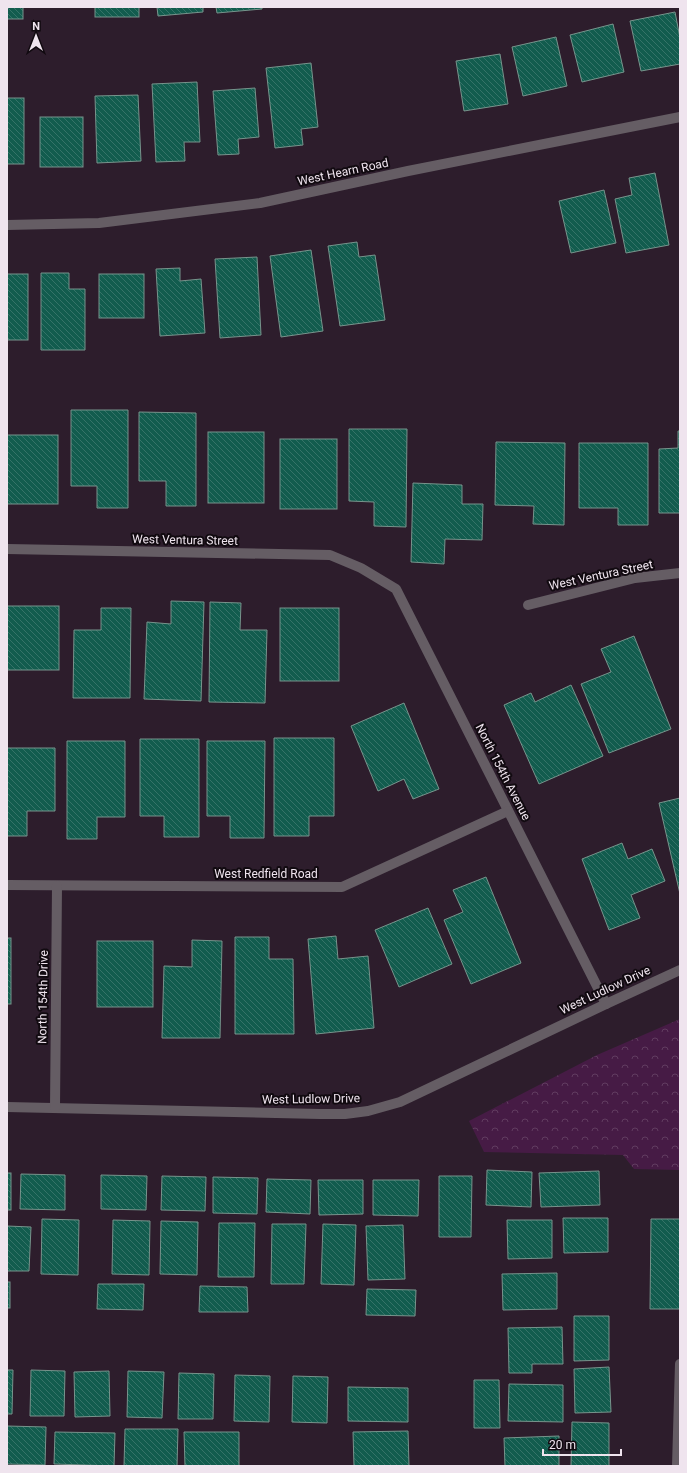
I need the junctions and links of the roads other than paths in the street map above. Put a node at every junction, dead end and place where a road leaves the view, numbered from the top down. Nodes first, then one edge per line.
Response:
1 (680, 117) edge
2 (7, 225) edge
3 (7, 549) edge
4 (361, 568) joint
5 (680, 573) edge
6 (528, 605) dead end
7 (508, 810) junction
8 (7, 885) edge
9 (57, 886) junction
10 (680, 970) edge
11 (606, 1004) junction
12 (7, 1107) edge
13 (55, 1108) junction
14 (680, 1364) edge
15 (677, 1466) edge

1 - 2 street, West Hearn Road
3 - 4 street, West Ventura Street
4 - 7 street, North 154th Avenue
5 - 6 street, West Ventura Street
7 - 9 street, West Redfield Road
7 - 11 street, North 154th Avenue
8 - 9 street, West Redfield Road
9 - 13 street, North 154th Drive
10 - 11 street, West Ludlow Drive
11 - 13 street, West Ludlow Drive
12 - 13 street, West Ludlow Drive
14 - 15 street

